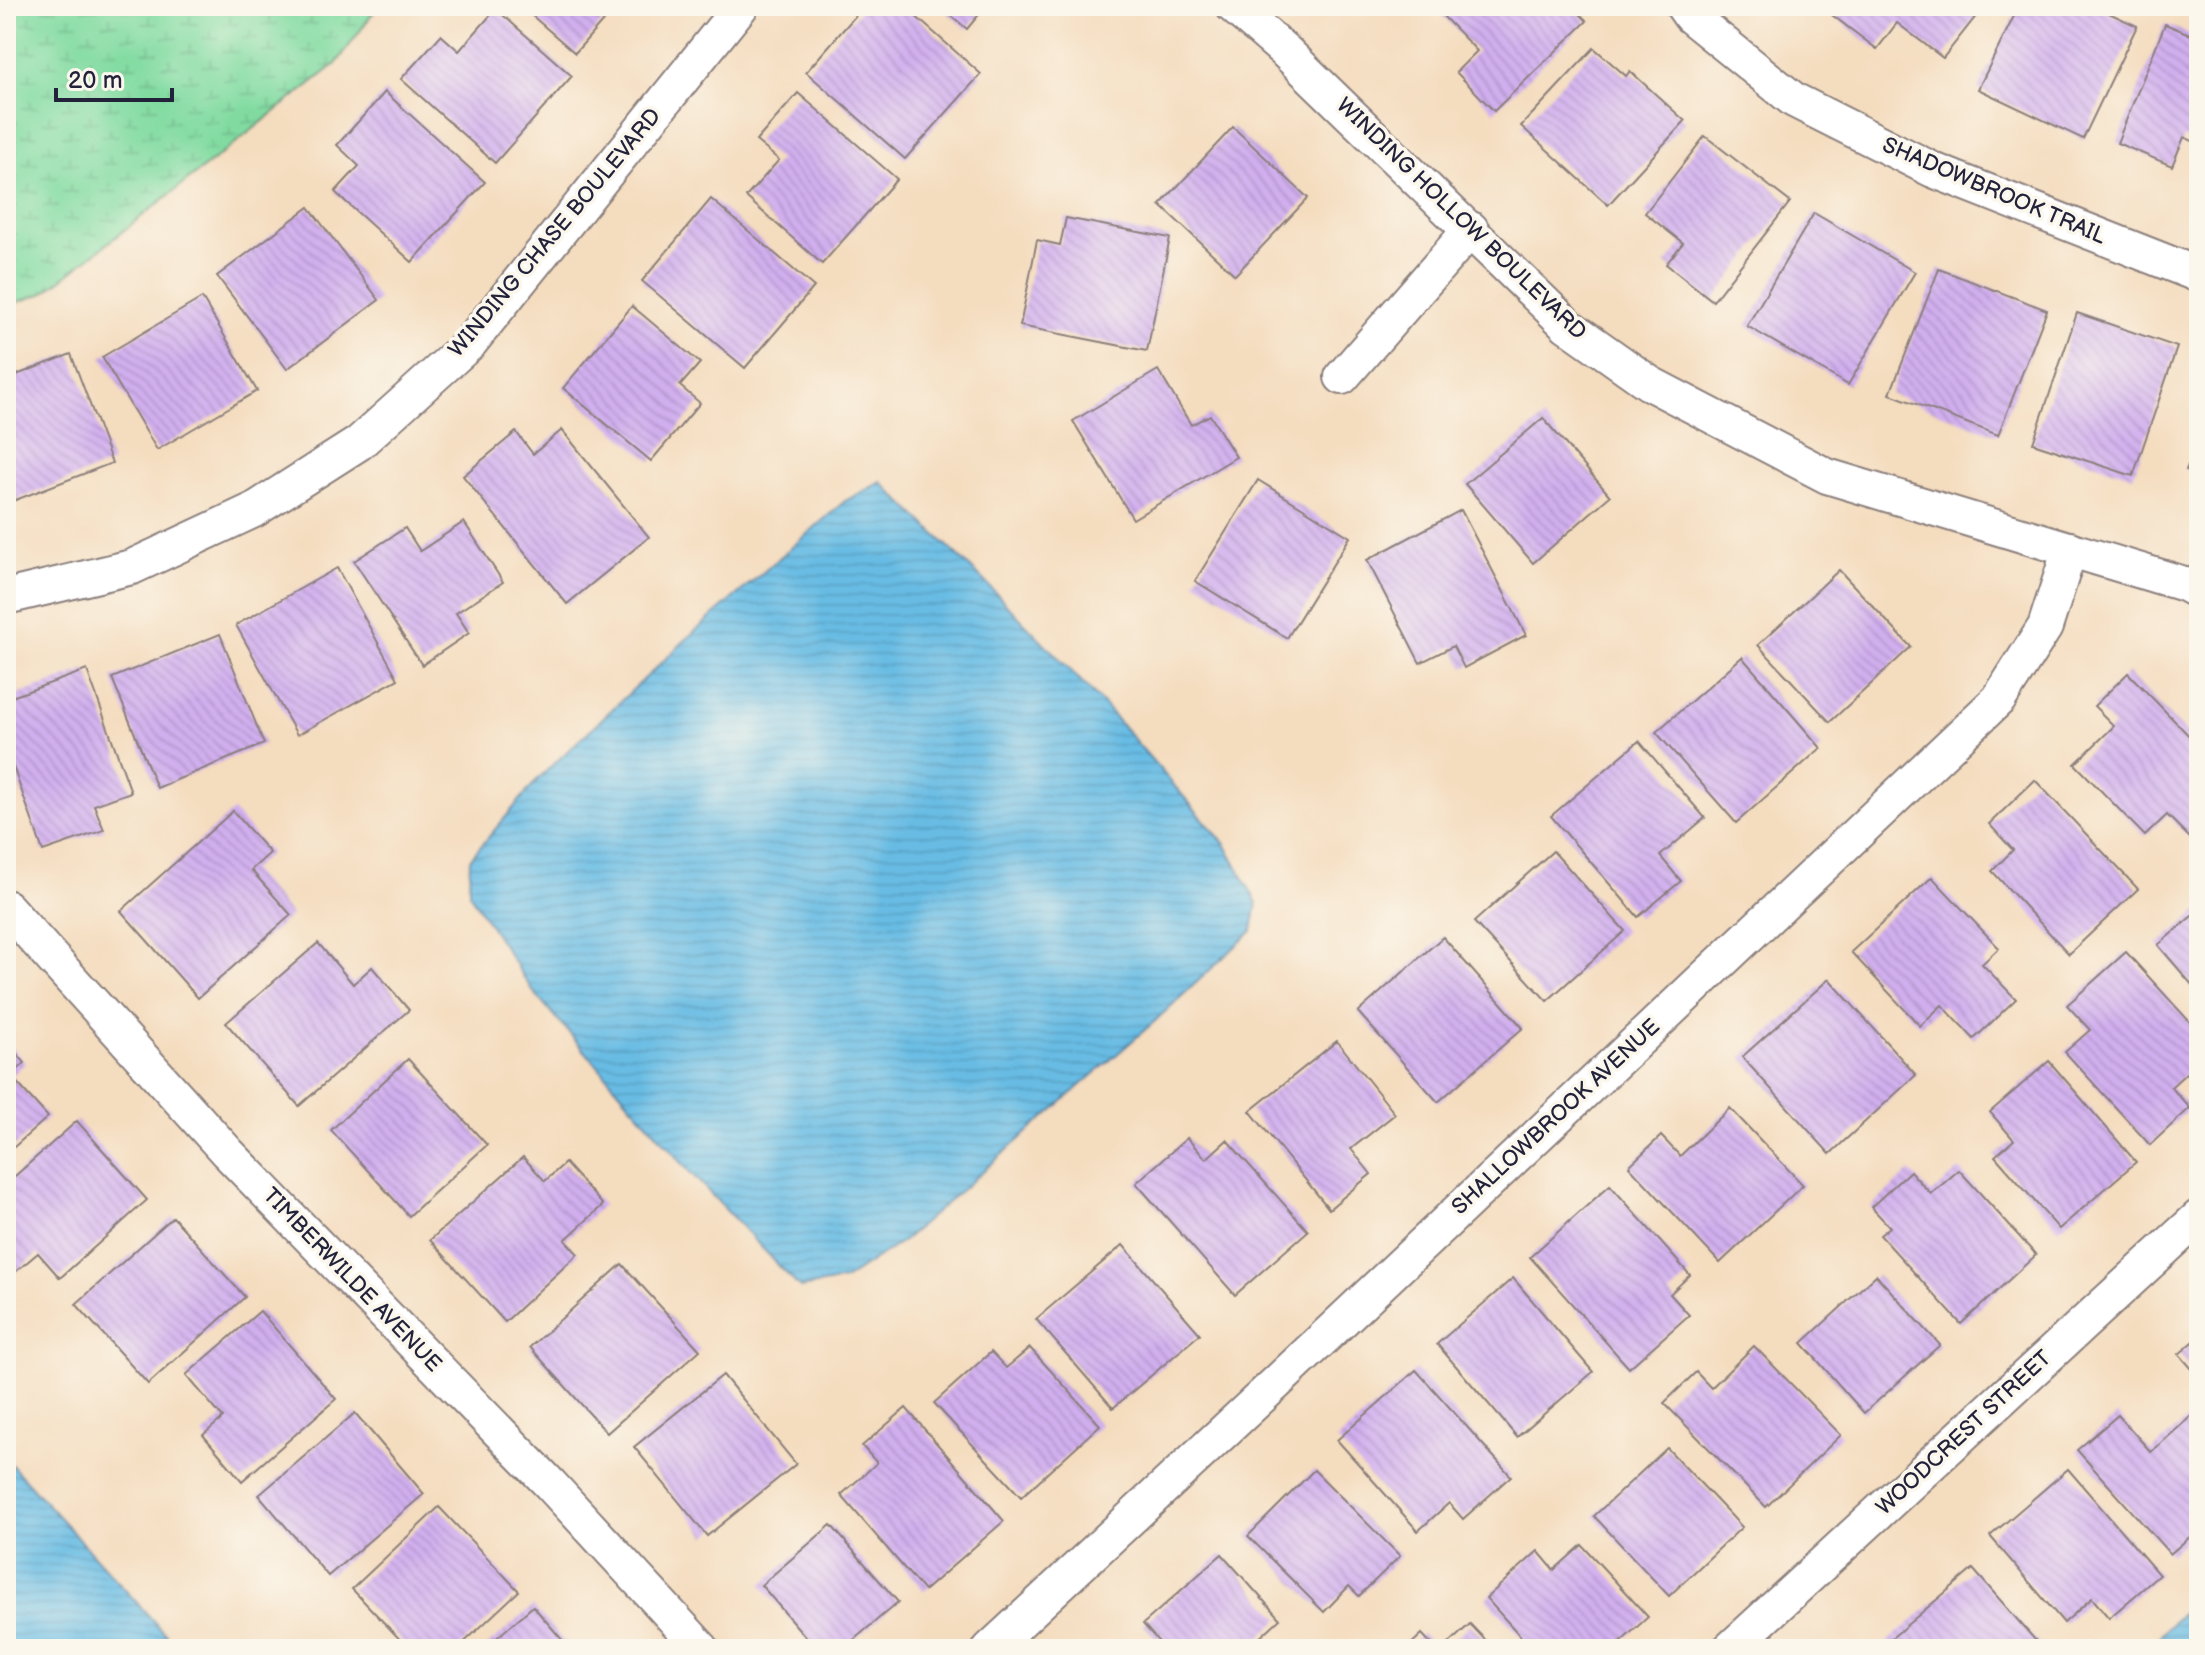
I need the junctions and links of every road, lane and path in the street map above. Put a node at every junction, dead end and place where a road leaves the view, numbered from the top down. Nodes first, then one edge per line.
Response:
1 (741, 6) edge
2 (1233, 6) edge
3 (1683, 6) edge
4 (1471, 229) junction
5 (2199, 275) edge
6 (1342, 377) dead end
7 (2070, 549) junction
8 (2199, 592) edge
9 (6, 597) edge
10 (6, 907) edge
11 (2199, 1217) edge
12 (702, 1649) edge
13 (990, 1649) edge
14 (1730, 1649) edge

1 - 9 street, WINDING CHASE BOULEVARD
2 - 4 street, WINDING HOLLOW BOULEVARD
3 - 5 street, SHADOWBROOK TRAIL
4 - 6 street
4 - 7 street, WINDING HOLLOW BOULEVARD
7 - 8 street, WINDING HOLLOW BOULEVARD
7 - 13 street, SHALLOWBROOK AVENUE
10 - 12 street, TIMBERWILDE AVENUE
11 - 14 street, WOODCREST STREET

